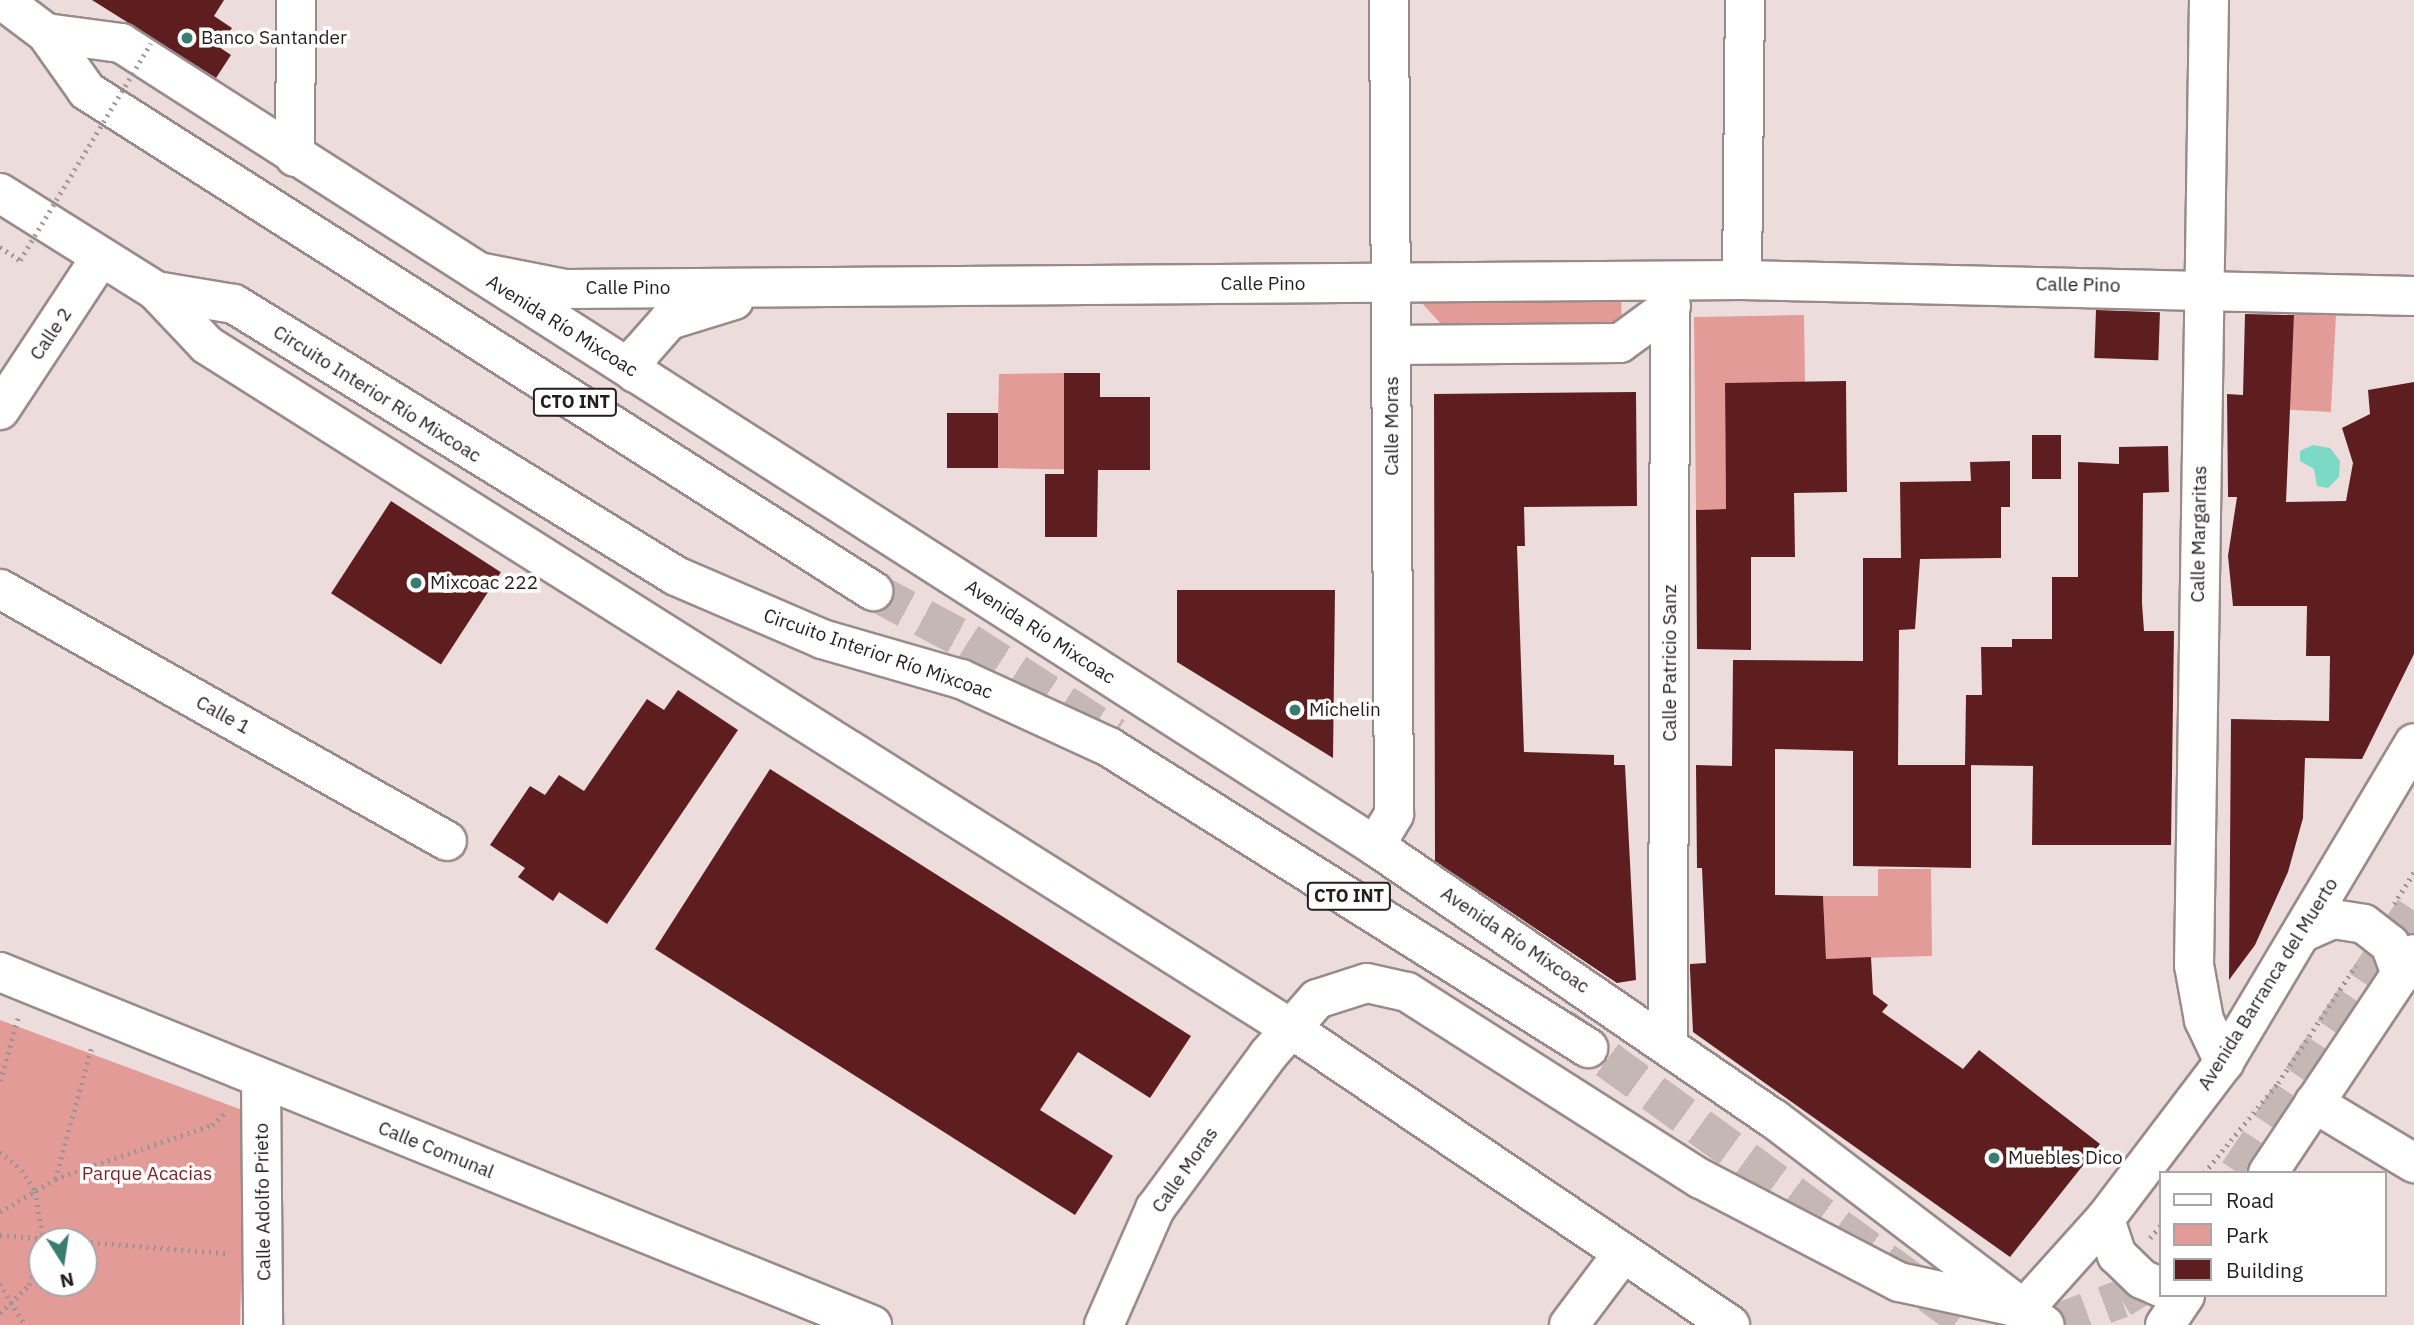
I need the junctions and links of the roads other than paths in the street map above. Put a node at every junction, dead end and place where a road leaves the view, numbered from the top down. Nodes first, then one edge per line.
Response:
1 (2, 0) edge
2 (296, 0) edge
3 (1388, 0) edge
4 (1745, 0) edge
5 (2208, 0) edge
6 (46, 33) junction
7 (295, 157) junction
8 (0, 193) edge
9 (101, 257) junction
10 (474, 271) junction
11 (1742, 280) junction
12 (1391, 283) junction
13 (2202, 287) junction
14 (783, 288) junction
15 (156, 291) junction
16 (1671, 293) junction
17 (2414, 296) edge
18 (1391, 345) junction
19 (635, 373) junction
20 (0, 410) edge
21 (0, 589) edge
22 (873, 591) tunnel mouth
23 (2414, 743) edge
24 (447, 841) dead end
25 (1375, 846) junction
26 (2304, 932) junction
27 (2407, 965) edge
28 (14, 978) edge
29 (1290, 1028) junction
30 (1668, 1044) junction
31 (1588, 1048) tunnel mouth
32 (2224, 1062) junction
33 (261, 1080) junction
34 (2314, 1103) junction
35 (2414, 1163) edge
36 (2269, 1171) edge
37 (2105, 1219) junction
38 (1623, 1253) junction
39 (2158, 1286) edge
40 (2184, 1297) edge
41 (2034, 1317) edge
42 (263, 1325) edge
43 (872, 1325) edge
44 (1104, 1325) edge
45 (1569, 1325) edge
46 (1730, 1325) edge
47 (2165, 1325) edge

1 - 6 main road, Avenida Río Mixcoac / CTO INT
2 - 7 main road
3 - 12 main road, Calle Moras
4 - 11 main road
5 - 13 main road, Calle Margaritas
6 - 7 main road, Avenida Río Mixcoac / CTO INT
6 - 22 main road, CTO INT
7 - 10 main road, Avenida Río Mixcoac / CTO INT
8 - 9 main road, CTO INT
9 - 15 main road, CTO INT
9 - 20 main road, Calle 2
10 - 14 main road, Calle Pino
10 - 19 main road, Avenida Río Mixcoac / CTO INT
11 - 13 main road, Calle Pino
11 - 16 main road, Calle Pino
12 - 14 main road, Calle Pino
12 - 16 main road, Calle Pino
12 - 18 main road, Calle Moras
13 - 17 main road, Calle Pino
13 - 32 main road, Calle Margaritas
14 - 19 main road, Calle Pino
15 - 29 main road, CTO INT
15 - 31 main road, Circuito Interior Río Mixcoac / CTO INT
16 - 18 main road
16 - 30 main road, Calle Patricio Sanz
18 - 25 main road, Calle Moras
19 - 25 main road, Avenida Río Mixcoac / CTO INT
21 - 24 main road, Calle 1
23 - 26 main road, Avenida Barranca del Muerto
25 - 30 main road, Avenida Río Mixcoac / CTO INT
26 - 27 main road
26 - 32 main road, Avenida Barranca del Muerto
27 - 34 main road
28 - 33 main road, Calle Comunal
29 - 38 main road, CTO INT
29 - 41 main road, Calle Moras
29 - 44 main road, Calle Moras
30 - 41 main road, Avenida Río Mixcoac / CTO INT
32 - 37 main road, Avenida Barranca del Muerto
33 - 42 main road, Calle Adolfo Prieto
33 - 43 main road, Calle Comunal
34 - 35 main road
34 - 36 main road
37 - 39 main road
37 - 41 main road, Avenida Barranca del Muerto
38 - 45 main road
38 - 46 main road, CTO INT
40 - 47 main road

